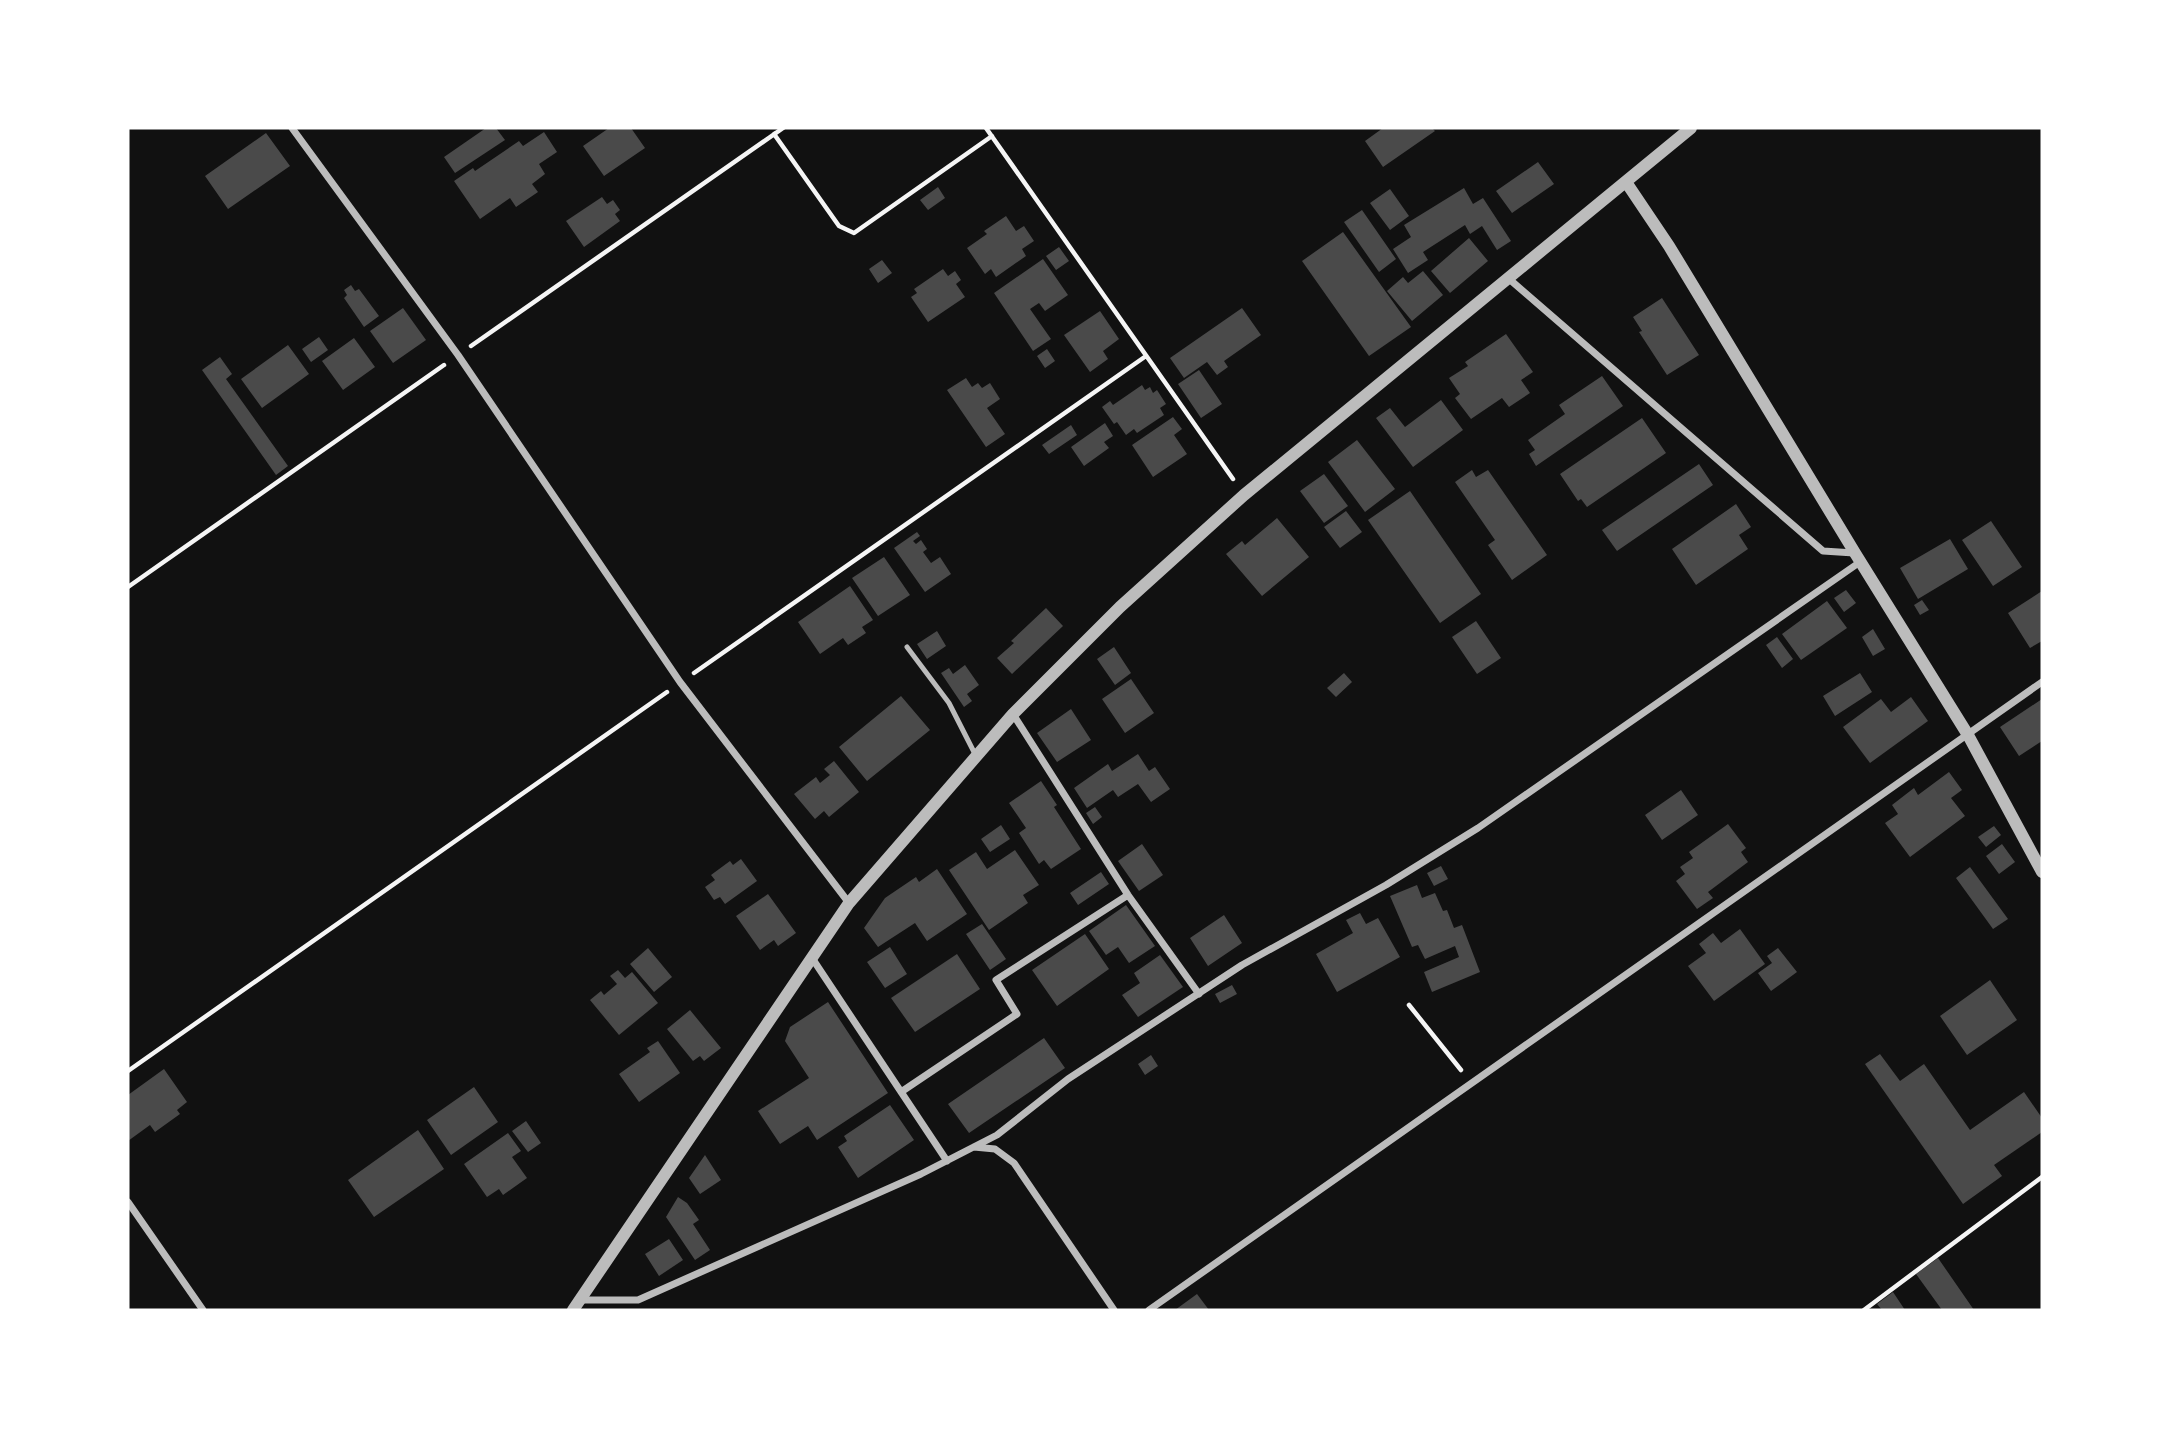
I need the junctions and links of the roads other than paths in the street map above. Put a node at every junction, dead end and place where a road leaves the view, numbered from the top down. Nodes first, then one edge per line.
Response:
1 (292, 128) edge
2 (1691, 128) edge
3 (1626, 182) junction
4 (1508, 278) junction
5 (1858, 558) junction
6 (907, 647) dead end
7 (2042, 681) edge
8 (1013, 714) junction
9 (1968, 735) junction
10 (976, 756) junction
11 (2042, 872) edge
12 (1128, 895) junction
13 (849, 903) junction
14 (812, 958) junction
15 (1199, 994) junction
16 (901, 1093) junction
17 (974, 1147) junction
18 (947, 1161) junction
19 (128, 1202) edge
20 (577, 1305) edge
21 (202, 1310) edge
22 (1114, 1310) edge
23 (1149, 1310) edge

1 - 13 street
2 - 3 street
3 - 4 street
3 - 5 street
4 - 5 street
4 - 8 street
5 - 9 street
5 - 15 street
6 - 10 lane
7 - 9 street
8 - 10 street
8 - 12 street
9 - 11 street
9 - 23 street
10 - 13 street
12 - 15 street
12 - 16 street
13 - 14 street
14 - 16 street
14 - 20 street
15 - 17 street
16 - 18 street
17 - 18 street
17 - 22 street
18 - 20 street
19 - 21 street

